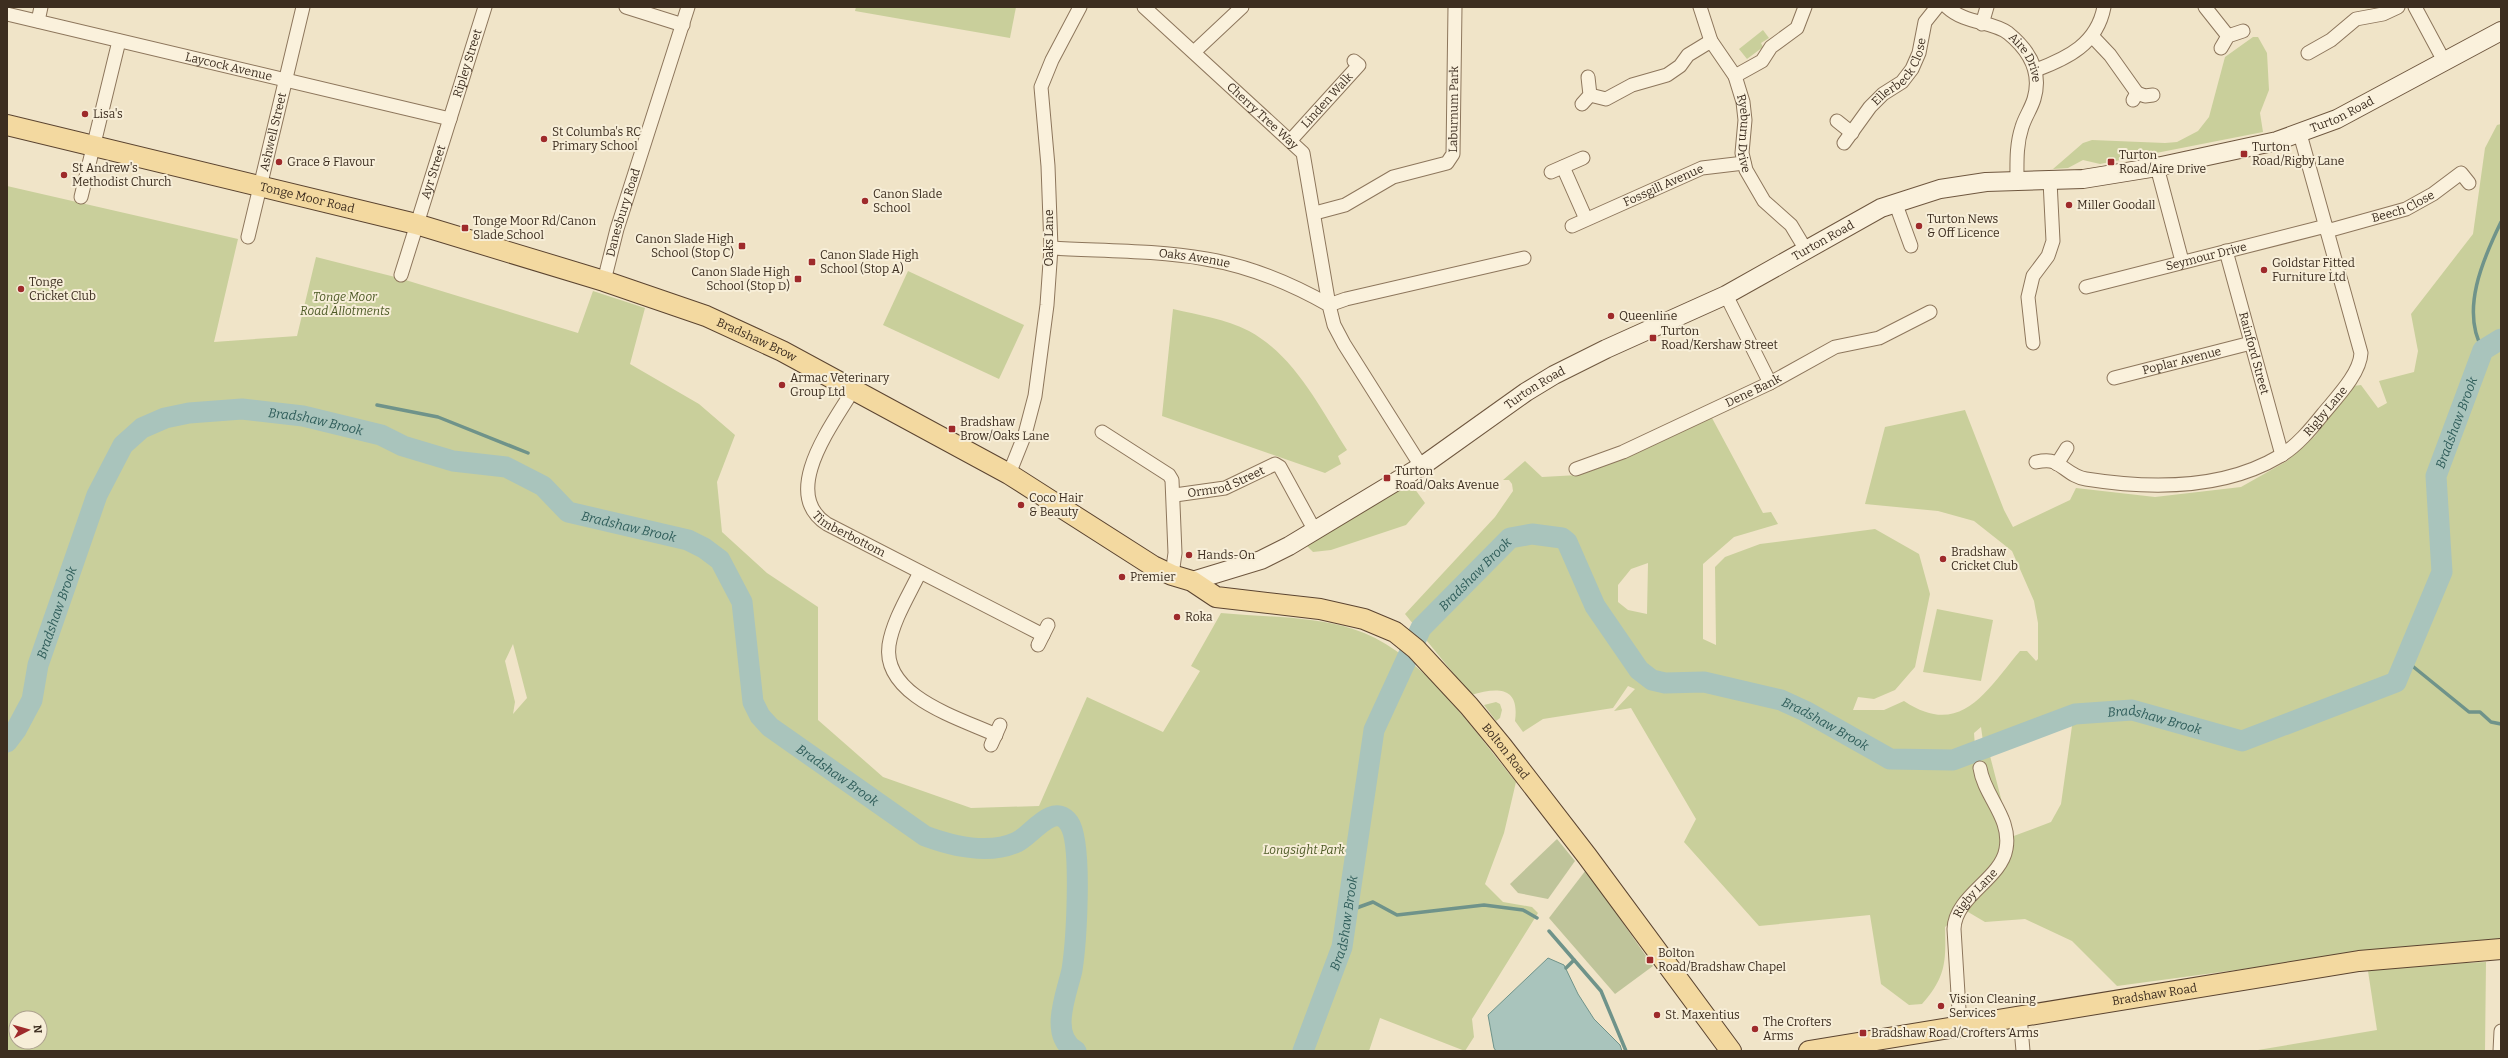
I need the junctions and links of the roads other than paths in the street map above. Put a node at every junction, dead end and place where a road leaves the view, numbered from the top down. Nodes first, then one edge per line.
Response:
1 (41, 7) edge
2 (303, 7) edge
3 (485, 7) edge
4 (626, 7) edge
5 (688, 7) edge
6 (1080, 7) edge
7 (1144, 7) edge
8 (1242, 7) edge
9 (1455, 7) edge
10 (1700, 7) edge
11 (1937, 7) edge
12 (1947, 7) edge
13 (1987, 7) edge
14 (2104, 7) edge
15 (2205, 7) edge
16 (2398, 7) edge
17 (2416, 7) edge
18 (1808, 10) edge
19 (7, 14) edge
20 (38, 21) junction
21 (1982, 24) junction
22 (683, 25) junction
23 (2501, 31) edge
24 (2243, 32) dead end
25 (2092, 36) junction
26 (2228, 36) junction
27 (119, 41) junction
28 (1711, 41) junction
29 (2221, 48) dead end
30 (1194, 52) junction
31 (2308, 54) dead end
32 (1354, 61) dead end
33 (2444, 61) junction
34 (2036, 70) junction
35 (1735, 76) junction
36 (1588, 77) dead end
37 (285, 79) junction
38 (2154, 95) dead end
39 (450, 119) junction
40 (1837, 122) dead end
41 (7, 125) edge
42 (2300, 134) junction
43 (1290, 141) junction
44 (93, 146) junction
45 (1583, 158) dead end
46 (1744, 163) junction
47 (2157, 167) junction
48 (2017, 181) junction
49 (2050, 181) junction
50 (2469, 183) dead end
51 (260, 186) junction
52 (81, 197) dead end
53 (1895, 202) junction
54 (1315, 213) junction
55 (1586, 219) junction
56 (416, 224) junction
57 (1572, 226) dead end
58 (2326, 228) junction
59 (248, 237) dead end
60 (1911, 246) dead end
61 (1051, 248) junction
62 (1806, 250) junction
63 (2226, 251) junction
64 (1524, 258) dead end
65 (2182, 261) junction
66 (401, 275) dead end
67 (604, 282) junction
68 (2086, 288) dead end
69 (1726, 295) junction
70 (1329, 305) junction
71 (1930, 312) dead end
72 (2034, 343) dead end
73 (2251, 343) junction
74 (2114, 378) dead end
75 (1770, 383) junction
76 (853, 390) junction
77 (1102, 432) dead end
78 (2067, 448) dead end
79 (2282, 455) junction
80 (2036, 462) dead end
81 (2057, 464) junction
82 (1421, 466) junction
83 (1576, 469) dead end
84 (1009, 474) junction
85 (1175, 495) junction
86 (1315, 531) junction
87 (920, 572) junction
88 (1172, 575) junction
89 (1192, 581) junction
90 (1043, 635) dead end
91 (996, 735) dead end
92 (1980, 768) dead end
93 (2501, 949) edge
94 (2020, 1016) junction
95 (1960, 1026) junction
96 (2501, 1031) edge
97 (1731, 1051) edge
98 (1809, 1051) edge
99 (2023, 1051) edge
100 (2500, 1051) edge

1 - 20 street
2 - 37 street, Ashwell Street
3 - 39 street, Ripley Street
4 - 22 street
5 - 22 street, Danesbury Road
6 - 61 street, Oaks Lane
7 - 30 street, Cherry Tree Way
8 - 30 street
9 - 54 street, Laburnum Park
10 - 28 street, Ryeburn Drive
11 - 40 street, Ellerbeck Close
12 - 21 street, Aire Drive
13 - 21 street
14 - 25 street
15 - 26 street
16 - 31 street
17 - 33 street
18 - 35 street
19 - 20 street, Laycock Avenue
20 - 27 street, Laycock Avenue
21 - 34 street, Aire Drive
22 - 67 street, Danesbury Road
23 - 33 main road, Turton Road
24 - 26 street
25 - 34 street
25 - 38 street
26 - 29 street
27 - 37 street, Laycock Avenue
27 - 44 street
28 - 35 street, Ryeburn Drive
28 - 36 street
30 - 43 street, Cherry Tree Way
32 - 43 street, Linden Walk
33 - 42 main road, Turton Road
34 - 48 street, Aire Drive
35 - 46 street, Ryeburn Drive
37 - 39 street, Laycock Avenue
37 - 51 street, Ashwell Street
39 - 56 street, Ayr Street
41 - 44 main road, Tonge Moor Road
42 - 47 main road, Turton Road
42 - 58 street, Rigby Lane
43 - 54 street, Cherry Tree Way
44 - 51 main road, Tonge Moor Road
44 - 52 street
45 - 55 street
46 - 55 street, Fossgill Avenue
46 - 62 street, Ryeburn Drive
47 - 49 main road, Turton Road
47 - 65 street
48 - 49 main road, Turton Road
48 - 53 main road, Turton Road
49 - 72 street
50 - 58 street, Beech Close
51 - 56 main road, Tonge Moor Road
51 - 59 street, Ashwell Street
53 - 60 street
53 - 62 main road, Turton Road
54 - 70 street, Cherry Tree Way
55 - 57 street, Fossgill Avenue
56 - 66 street, Ayr Street
56 - 67 main road, Tonge Moor Road
58 - 63 street, Seymour Drive
58 - 79 street, Rigby Lane
61 - 70 street, Oaks Avenue
61 - 84 street, Oaks Lane
62 - 69 main road, Turton Road
63 - 65 street, Seymour Drive
63 - 73 street, Rainford Street
64 - 70 street
65 - 68 street, Seymour Drive
67 - 76 main road, Bradshaw Brow
69 - 75 street
69 - 82 main road, Turton Road
70 - 82 street
71 - 75 street, Dene Bank
73 - 74 street, Poplar Avenue
73 - 79 street, Rainford Street
75 - 83 street, Dene Bank
76 - 84 main road, Bradshaw Brow
76 - 87 street, Timberbottom
77 - 85 street
78 - 81 street
79 - 81 street, Rigby Lane
80 - 81 street, Rigby Lane
82 - 86 main road, Turton Road
84 - 88 main road, Bradshaw Brow
85 - 86 street, Ormrod Street
85 - 88 street
86 - 89 main road, Turton Road
87 - 90 street, Timberbottom
87 - 91 street
88 - 89 main road, Bradshaw Brow
89 - 97 main road, Bolton Road
92 - 95 street, Rigby Lane
93 - 94 main road, Bradshaw Road
94 - 95 main road, Bradshaw Road
94 - 99 street
95 - 98 main road, Bradshaw Road
96 - 100 street

